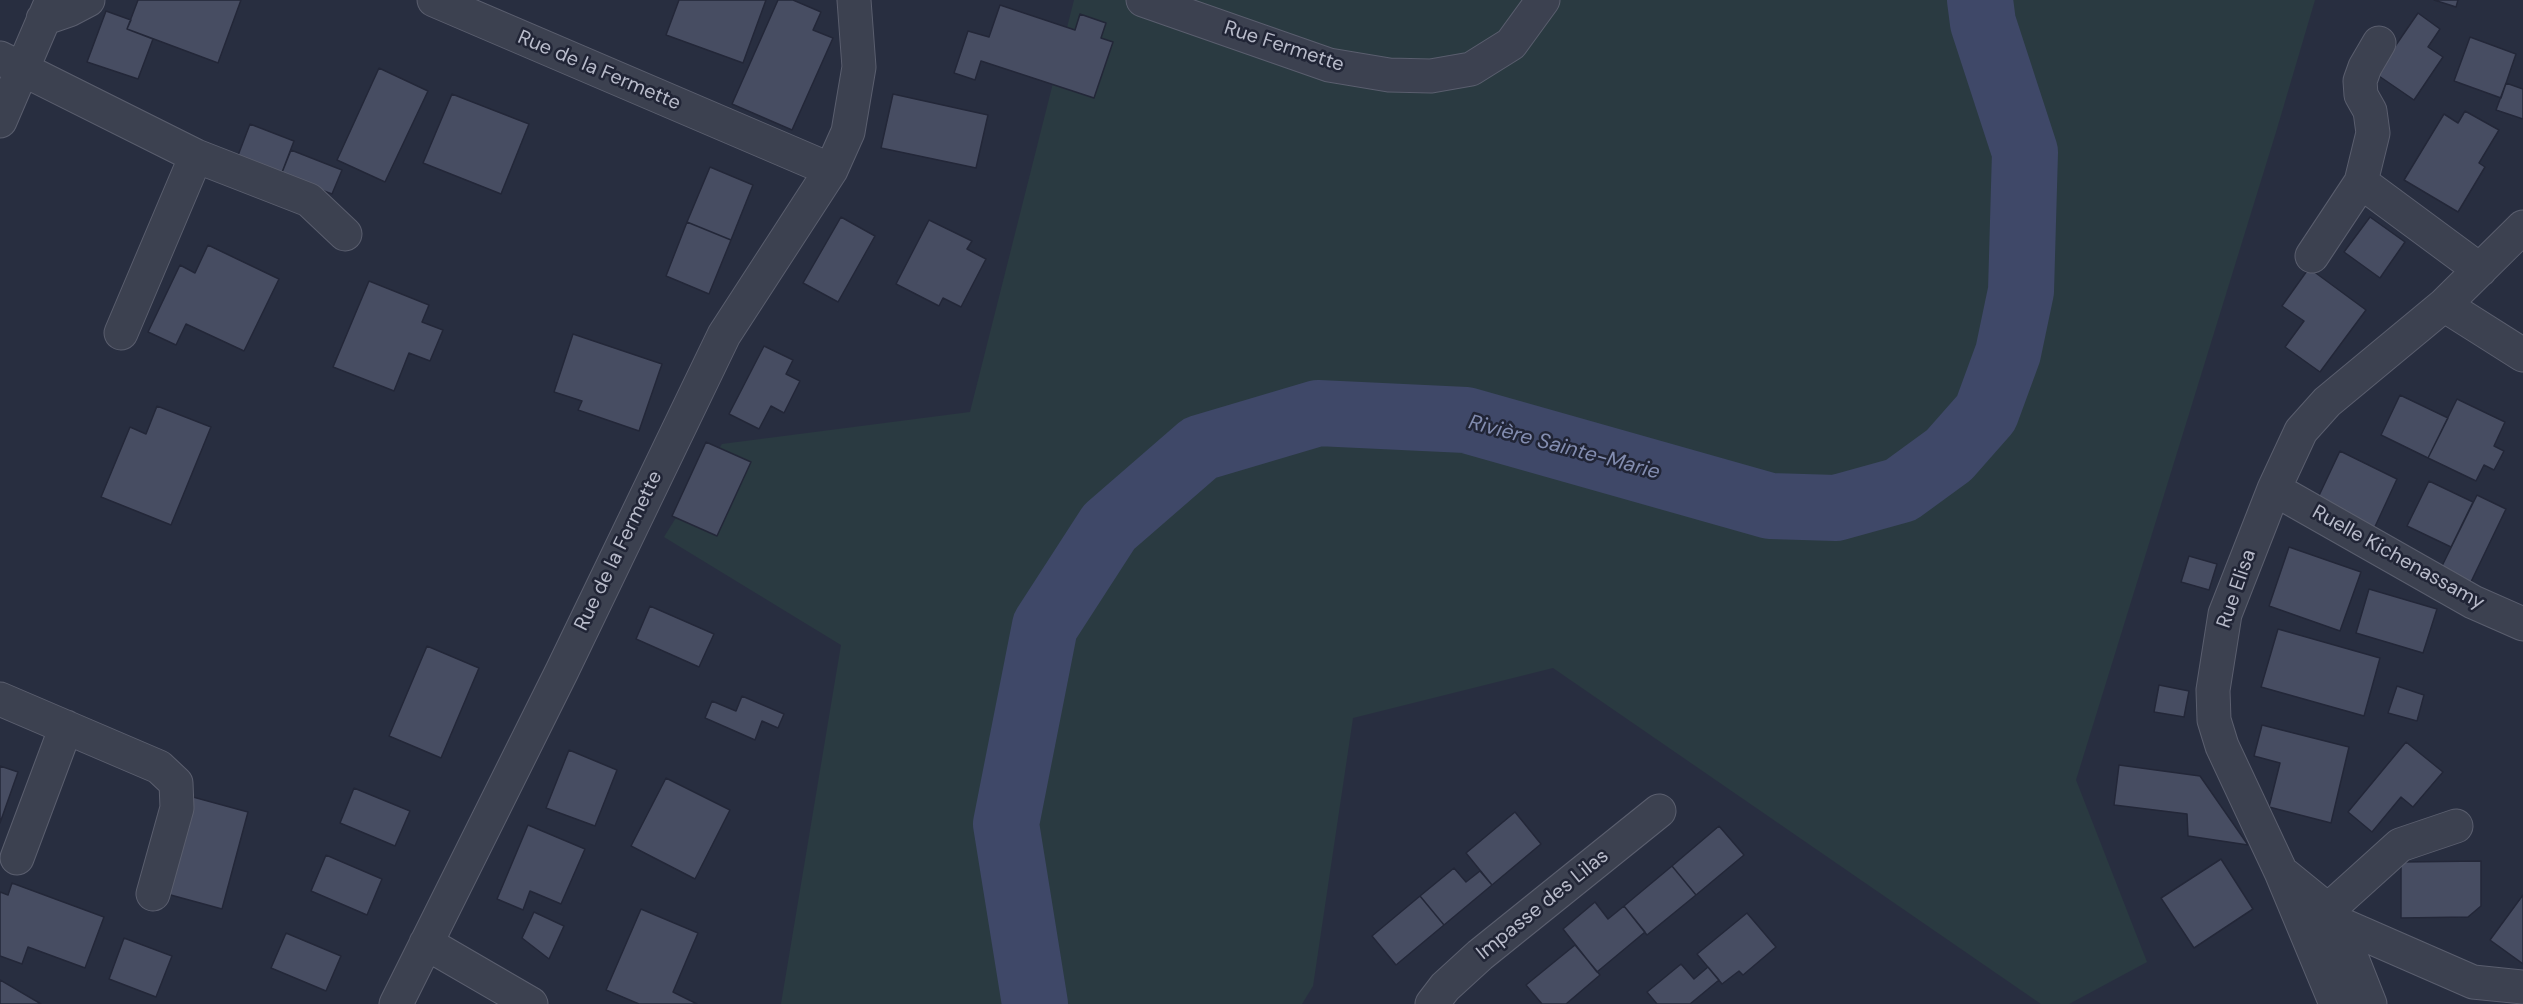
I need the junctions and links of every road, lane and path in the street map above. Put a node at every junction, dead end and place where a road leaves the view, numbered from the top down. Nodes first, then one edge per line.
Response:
1 (88, 0) edge
2 (434, 0) edge
3 (854, 0) edge
4 (1143, 0) edge
5 (1543, 0) edge
6 (47, 10) edge
7 (2379, 43) dead end
8 (11, 64) edge
9 (0, 121) edge
10 (196, 156) junction
11 (831, 170) junction
12 (2361, 182) junction
13 (2523, 227) edge
14 (345, 234) dead end
15 (2312, 256) dead end
16 (2480, 270) junction
17 (2444, 305) junction
18 (121, 333) dead end
19 (2523, 355) edge
20 (2274, 489) junction
21 (2523, 624) edge
22 (0, 699) edge
23 (66, 727) junction
24 (1659, 812) dead end
25 (2456, 826) dead end
26 (16, 858) dead end
27 (2281, 872) junction
28 (153, 894) dead end
29 (2333, 916) junction
30 (426, 943) junction
31 (2523, 987) edge
32 (396, 1004) edge
33 (531, 1004) edge
34 (1432, 1004) edge
35 (2336, 1004) edge
36 (2370, 1004) edge

1 - 6 street
2 - 11 street, Rue de la Fermette
3 - 11 street, Rue de la Fermette
4 - 5 street, Rue Fermette
6 - 8 street
7 - 12 street
8 - 9 street
8 - 10 street
10 - 14 street
10 - 18 street
11 - 30 street, Rue de la Fermette
12 - 15 street
12 - 16 street
13 - 16 street, Rue Elisa
16 - 17 street, Rue Elisa
17 - 19 street
17 - 20 street, Rue Elisa
20 - 21 street, Ruelle Kichenassamy
20 - 27 street, Rue Elisa
22 - 23 street
23 - 26 street
23 - 28 street
24 - 34 street, Impasse des Lilas
25 - 29 street
27 - 29 street, Rue Elisa
27 - 35 street
29 - 31 street, Rue Elisa
29 - 36 street, Rue Elisa
30 - 32 street, Rue de la Fermette
30 - 33 street

